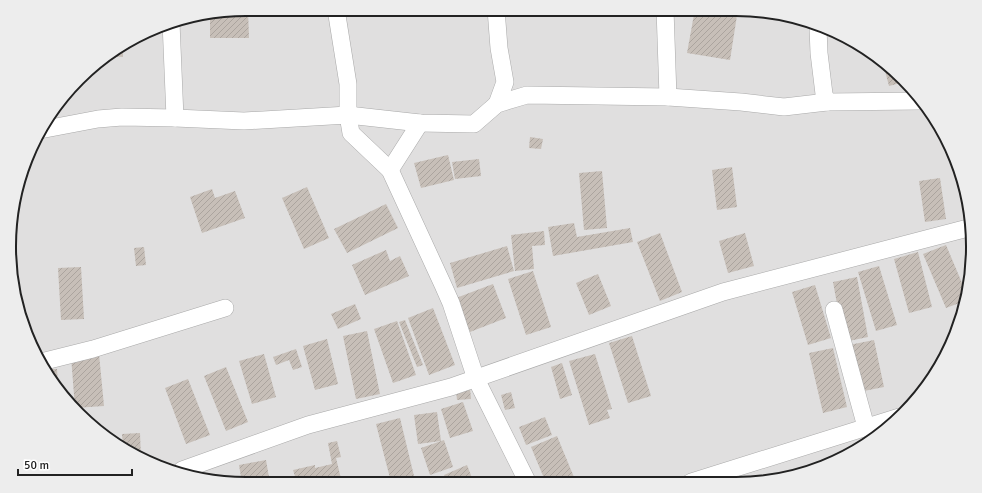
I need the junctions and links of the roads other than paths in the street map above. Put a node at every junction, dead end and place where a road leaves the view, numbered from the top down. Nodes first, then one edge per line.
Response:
1 (337, 16) edge
2 (497, 16) edge
3 (665, 16) edge
4 (171, 28) edge
5 (818, 31) edge
6 (668, 97) junction
7 (914, 101) edge
8 (827, 102) junction
9 (497, 104) junction
10 (348, 115) junction
11 (175, 118) junction
12 (420, 123) junction
13 (49, 128) edge
14 (390, 170) junction
15 (966, 229) edge
16 (225, 308) dead end
17 (834, 310) dead end
18 (46, 361) edge
19 (476, 379) junction
20 (886, 421) edge
21 (866, 427) junction
22 (186, 469) edge
23 (525, 477) edge
24 (707, 477) edge

1 - 10 street
2 - 9 street
3 - 6 street
4 - 11 street
5 - 8 street
6 - 8 street
6 - 9 street
7 - 8 street
9 - 12 street
10 - 11 street
10 - 12 street
10 - 14 street
11 - 13 street
12 - 14 street
14 - 19 street
15 - 19 street
16 - 18 street
17 - 21 street
19 - 22 street
19 - 23 street
20 - 21 street
21 - 24 street

